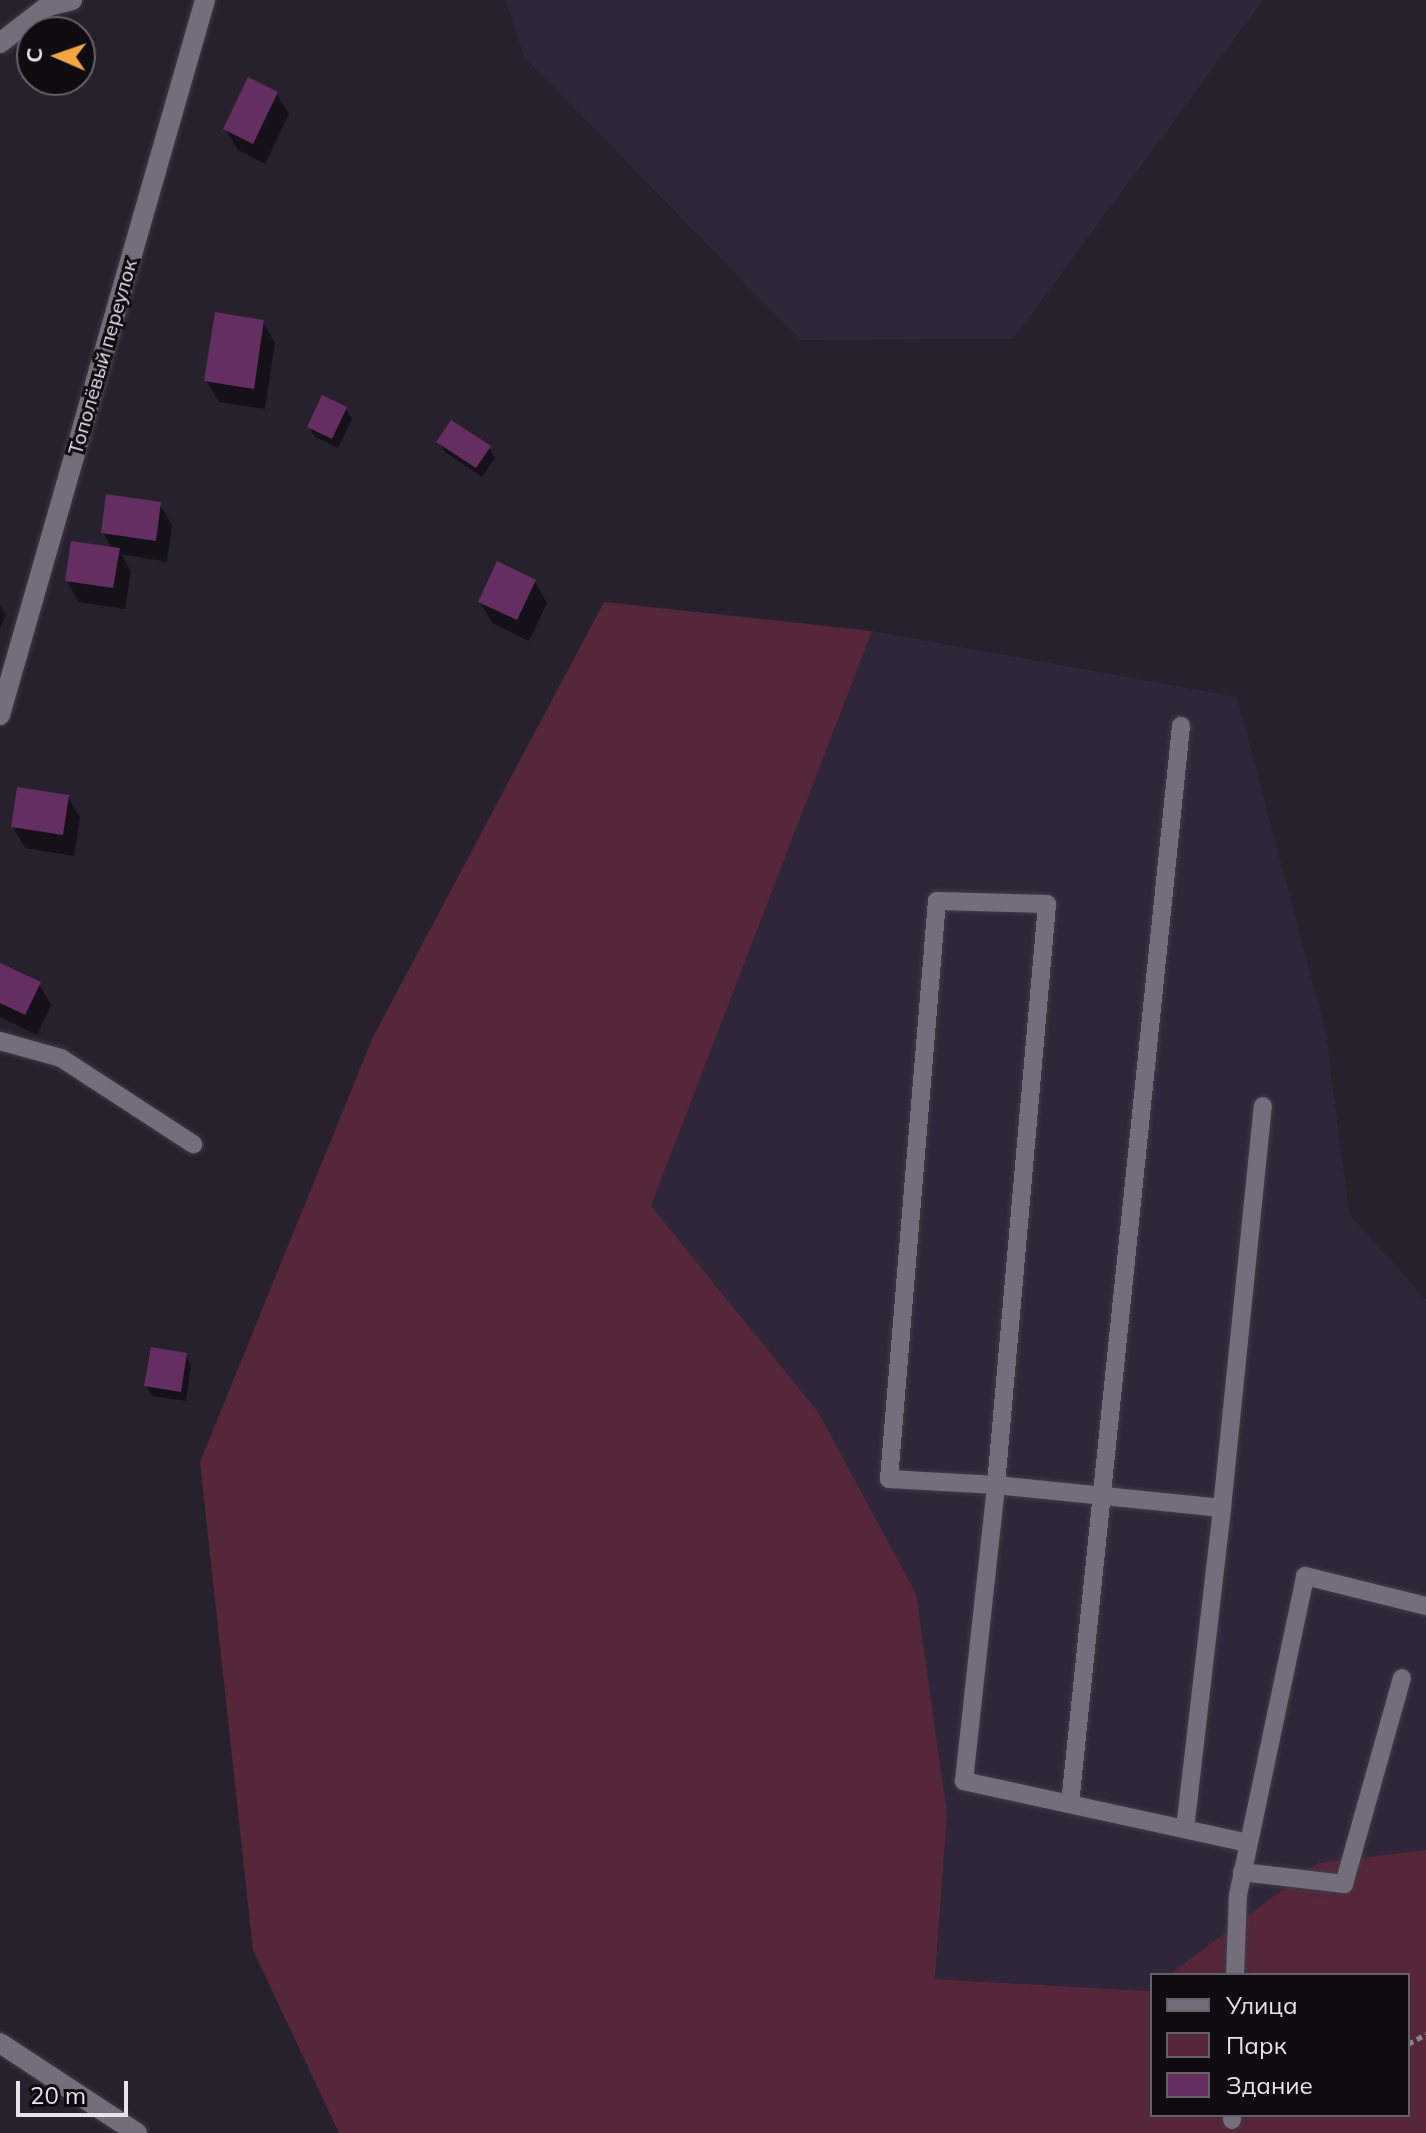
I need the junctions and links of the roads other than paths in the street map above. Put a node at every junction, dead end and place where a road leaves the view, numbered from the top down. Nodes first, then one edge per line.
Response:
1 (72, 0) edge
2 (205, 0) edge
3 (0, 43) edge
4 (0, 715) edge
5 (1181, 726) dead end
6 (0, 1041) edge
7 (1263, 1106) dead end
8 (193, 1144) dead end
9 (996, 1485) junction
10 (1102, 1496) junction
11 (1222, 1508) junction
12 (1426, 1606) edge
13 (1402, 1678) dead end
14 (1070, 1804) junction
15 (1185, 1829) junction
16 (1248, 1843) junction
17 (1242, 1872) junction
18 (1235, 1973) edge
19 (0, 2043) edge
20 (137, 2133) edge

1 - 3 street
2 - 4 street, Тополёвый переулок
5 - 10 lane
6 - 8 lane
7 - 11 lane
9 - 9 lane
9 - 10 lane
9 - 14 lane
10 - 11 lane
10 - 14 lane
11 - 15 lane
12 - 16 lane
13 - 17 lane
14 - 15 lane
15 - 16 lane
16 - 17 lane
17 - 18 lane
19 - 20 street

